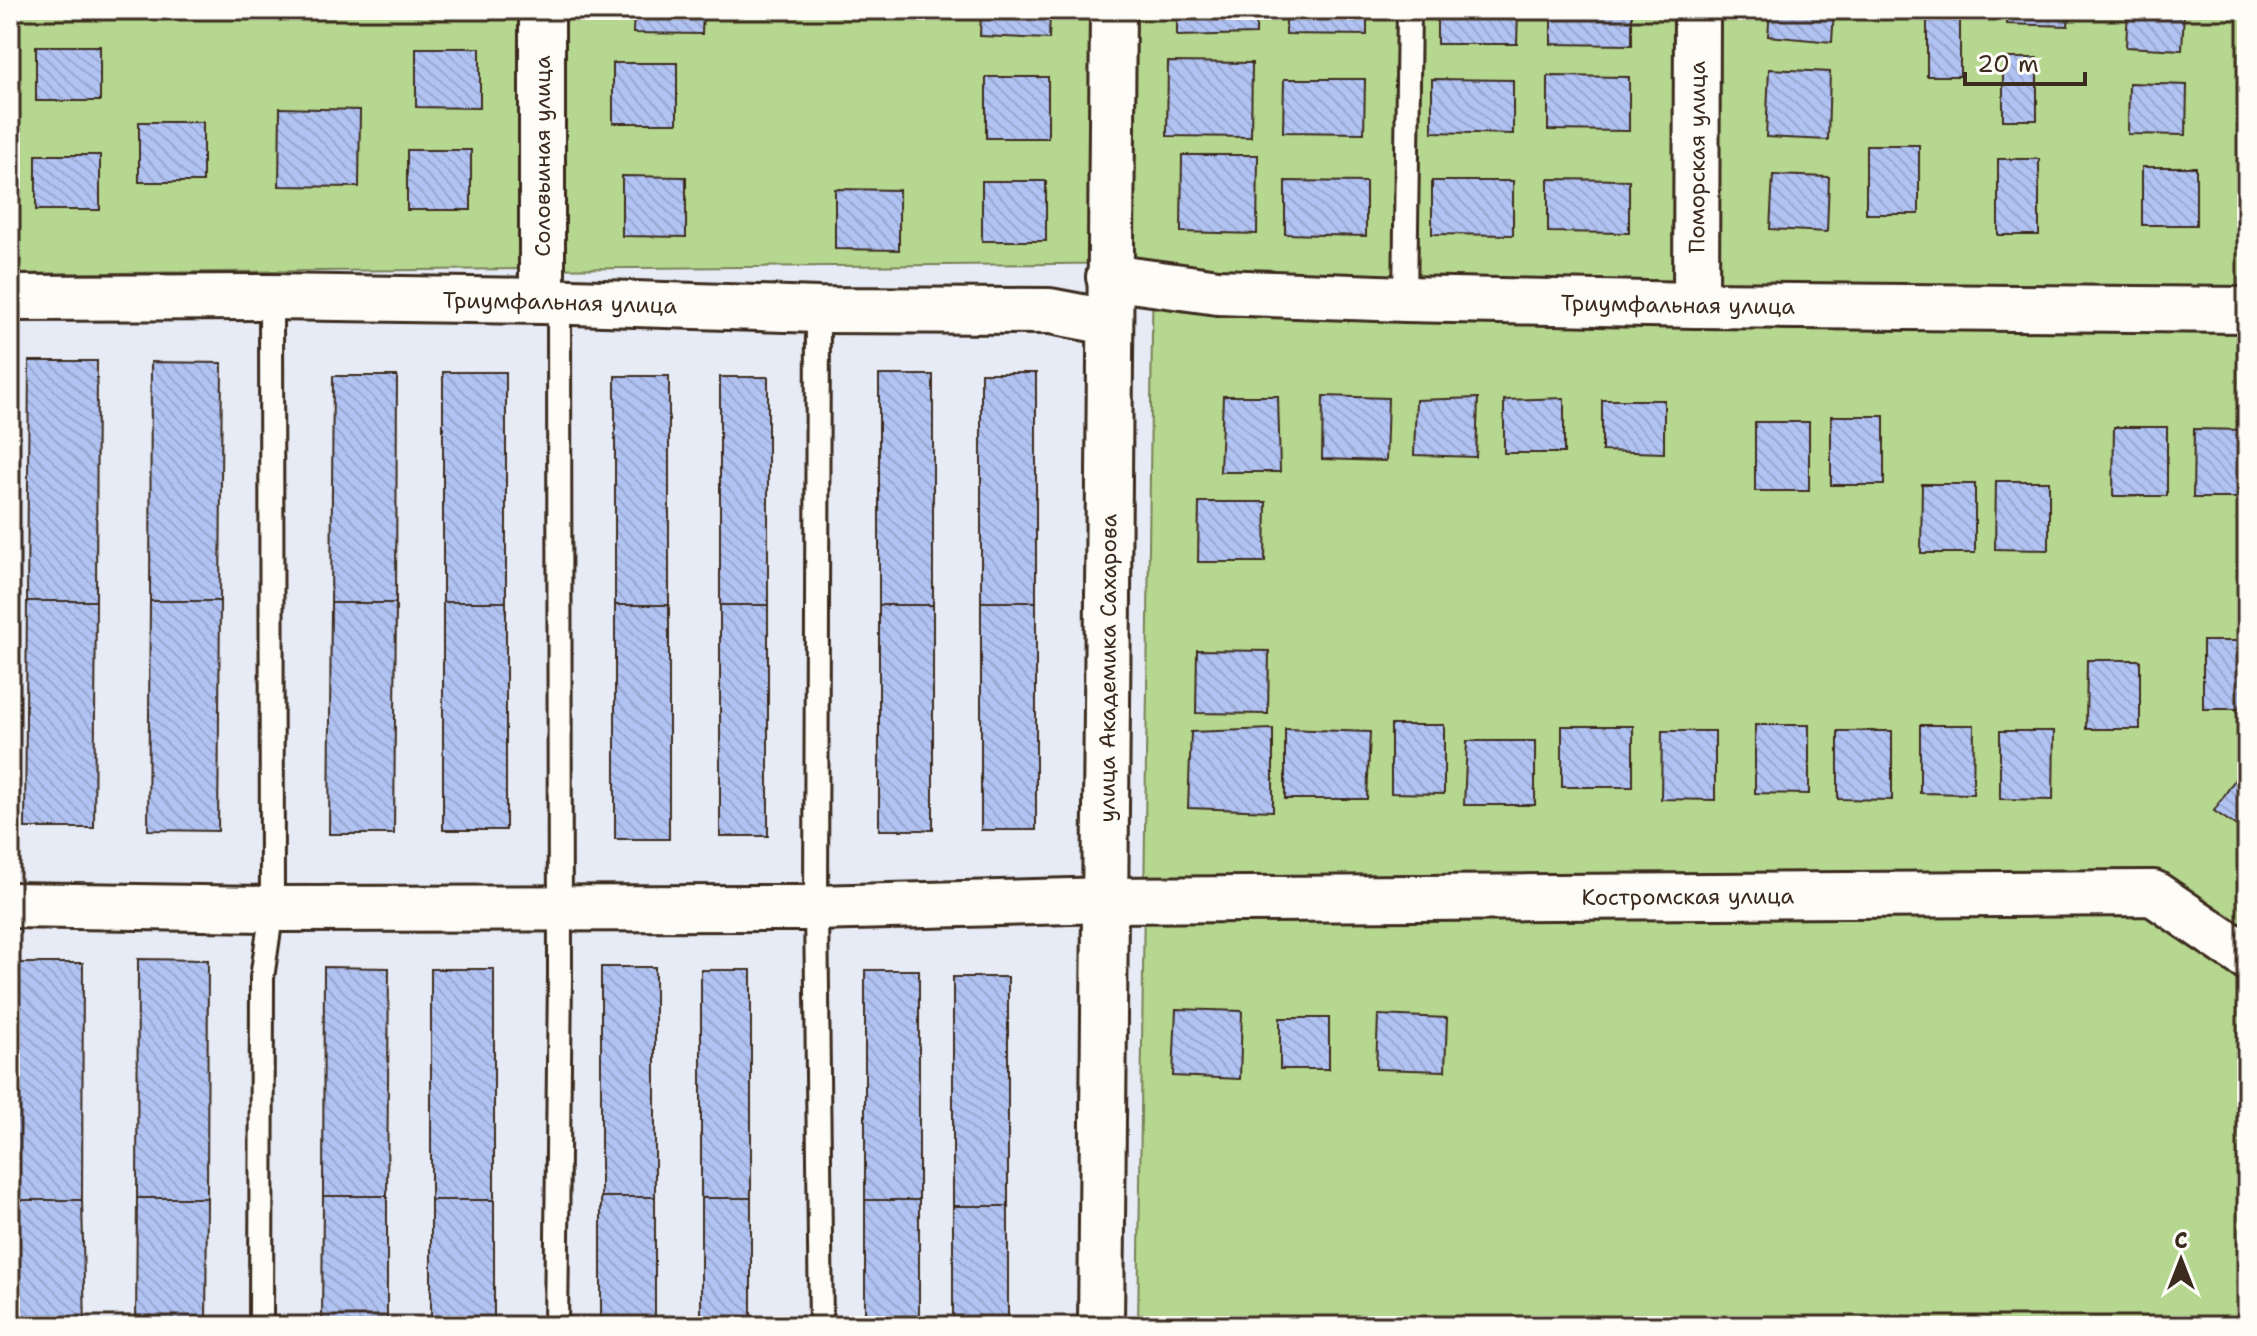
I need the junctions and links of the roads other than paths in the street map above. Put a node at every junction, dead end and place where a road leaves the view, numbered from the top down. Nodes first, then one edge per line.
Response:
1 (542, 10) edge
2 (1113, 10) edge
3 (1409, 10) edge
4 (1697, 10) edge
5 (1109, 277) junction
6 (271, 297) junction
7 (10, 298) edge
8 (1405, 299) junction
9 (550, 302) junction
10 (1696, 305) junction
11 (818, 310) junction
12 (2247, 310) edge
13 (1108, 322) junction
14 (1108, 900) junction
15 (10, 905) edge
16 (559, 907) junction
17 (816, 908) junction
18 (272, 909) junction
19 (2247, 957) edge
20 (261, 1326) edge
21 (556, 1326) edge
22 (821, 1326) edge
23 (1101, 1326) edge

1 - 9 street, Соловьиная улица
2 - 5 street, улица Академика Сахарова
3 - 8 lane
4 - 10 street, Поморская улица
5 - 8 street, Триумфальная улица
5 - 13 street, улица Академика Сахарова
6 - 7 street, Триумфальная улица
6 - 9 street, Триумфальная улица
6 - 18 lane
8 - 10 street, Триумфальная улица
9 - 11 street, Триумфальная улица
9 - 16 lane
10 - 12 street, Триумфальная улица
11 - 13 street, Триумфальная улица
11 - 17 lane
13 - 14 street, улица Академика Сахарова
14 - 17 street, Костромская улица
14 - 19 street, Костромская улица
14 - 23 street, улица Академика Сахарова
15 - 18 street, Костромская улица
16 - 17 street, Костромская улица
16 - 18 street, Костромская улица
16 - 21 lane
17 - 22 lane
18 - 20 lane

